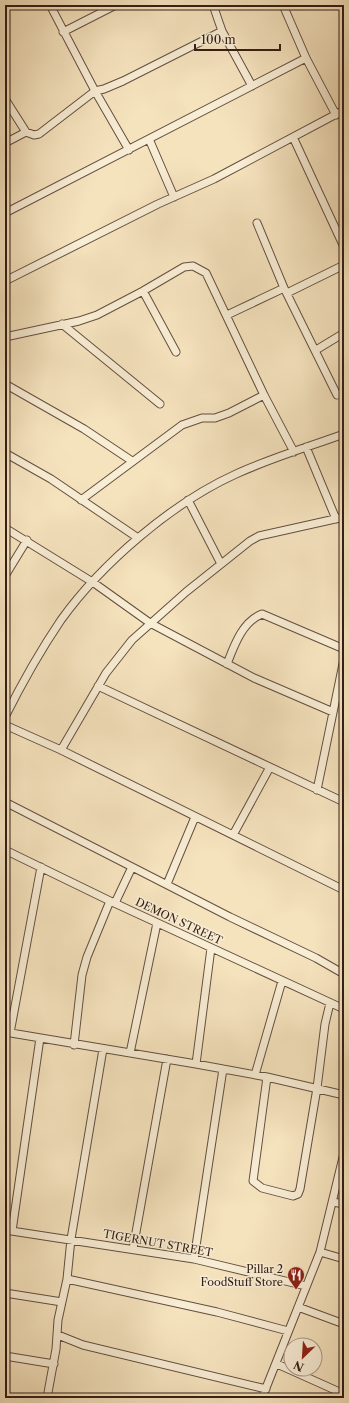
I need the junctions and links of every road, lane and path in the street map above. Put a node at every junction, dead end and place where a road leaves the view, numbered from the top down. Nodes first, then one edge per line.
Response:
1 (50, 5) edge
2 (116, 5) edge
3 (213, 5) edge
4 (283, 5) edge
5 (222, 31) junction
6 (63, 32) junction
7 (306, 58) junction
8 (252, 86) junction
9 (95, 91) junction
10 (5, 99) edge
11 (344, 110) edge
12 (336, 115) junction
13 (26, 132) junction
14 (293, 137) junction
15 (149, 139) junction
16 (5, 143) edge
17 (129, 150) junction
18 (174, 197) junction
19 (5, 213) edge
20 (257, 223) dead end
21 (344, 247) edge
22 (344, 265) edge
23 (5, 281) edge
24 (286, 290) junction
25 (143, 291) junction
26 (227, 315) junction
27 (62, 324) junction
28 (344, 333) edge
29 (5, 337) edge
30 (316, 350) junction
31 (176, 352) dead end
32 (5, 384) edge
33 (337, 394) dead end
34 (264, 395) junction
35 (160, 404) dead end
36 (344, 434) edge
37 (306, 447) junction
38 (294, 452) junction
39 (5, 453) edge
40 (132, 461) junction
41 (81, 500) junction
42 (188, 500) junction
43 (342, 519) edge
44 (5, 528) edge
45 (138, 538) junction
46 (27, 540) junction
47 (221, 564) junction
48 (5, 576) edge
49 (94, 583) junction
50 (150, 623) junction
51 (344, 649) edge
52 (344, 659) edge
53 (227, 664) junction
54 (98, 686) junction
55 (333, 712) junction
56 (5, 717) edge
57 (5, 725) edge
58 (61, 750) junction
59 (270, 767) junction
60 (317, 790) junction
61 (5, 802) edge
62 (344, 802) edge
63 (195, 817) junction
64 (233, 835) junction
65 (5, 850) edge
66 (41, 867) junction
67 (132, 867) junction
68 (167, 884) junction
69 (344, 890) edge
70 (112, 902) junction
71 (158, 924) junction
72 (211, 948) junction
73 (344, 974) edge
74 (282, 981) junction
75 (330, 1003) junction
76 (344, 1009) edge
77 (8, 1032) edge
78 (40, 1038) junction
79 (74, 1045) junction
80 (103, 1050) junction
81 (130, 1054) junction
82 (167, 1059) junction
83 (196, 1064) junction
84 (223, 1069) junction
85 (255, 1075) junction
86 (267, 1077) junction
87 (317, 1088) junction
88 (344, 1095) edge
89 (344, 1153) edge
90 (343, 1166) edge
91 (333, 1202) junction
92 (344, 1204) edge
93 (9, 1230) edge
94 (71, 1239) junction
95 (133, 1249) junction
96 (320, 1252) junction
97 (194, 1259) junction
98 (344, 1259) edge
99 (67, 1279) junction
100 (306, 1286) junction
101 (5, 1293) edge
102 (62, 1302) junction
103 (298, 1307) junction
104 (344, 1324) edge
105 (288, 1331) junction
106 (58, 1335) junction
107 (5, 1356) edge
108 (54, 1364) junction
109 (277, 1364) junction
110 (266, 1389) junction
111 (344, 1394) edge
112 (48, 1398) edge
113 (262, 1398) edge

1 - 6 street
2 - 6 street
3 - 5 street
4 - 7 street
5 - 8 street
5 - 9 street
6 - 9 street
7 - 8 street
7 - 12 street
8 - 15 street
9 - 13 street
9 - 17 street
10 - 13 street
11 - 12 street
12 - 14 street
13 - 16 street
14 - 18 street
14 - 21 street
15 - 17 street
15 - 18 street
17 - 19 street
18 - 23 street
20 - 24 street
22 - 24 street
24 - 26 street
24 - 30 street
25 - 26 street
25 - 27 street
25 - 31 street
26 - 34 street
27 - 29 street
27 - 35 street
28 - 30 street
30 - 33 street
32 - 40 street
34 - 38 street
34 - 40 street
36 - 37 street
37 - 38 street
37 - 43 street
38 - 42 street
39 - 41 street
40 - 41 street
41 - 45 street
42 - 45 street
42 - 47 street
43 - 47 street
44 - 46 street
45 - 49 street
46 - 48 street
46 - 49 street
47 - 50 street
49 - 50 street
49 - 56 street
50 - 53 street
50 - 54 street
51 - 53 street
52 - 55 street
53 - 55 street
54 - 58 street
54 - 59 street
55 - 60 street
57 - 58 street
58 - 63 street
59 - 60 street
59 - 64 street
60 - 62 street
61 - 67 street
63 - 64 street
63 - 68 street
64 - 69 street
65 - 66 street, DEMON STREET
66 - 70 street, DEMON STREET
66 - 77 street
67 - 68 street
67 - 70 street
68 - 73 street
70 - 71 street, DEMON STREET
70 - 79 street
71 - 72 street, DEMON STREET
71 - 81 street
72 - 74 street, DEMON STREET
72 - 83 street
74 - 75 street, DEMON STREET
74 - 85 street
75 - 76 street, DEMON STREET
75 - 87 street
77 - 78 street
78 - 79 street
78 - 93 street
79 - 80 street
80 - 81 street
80 - 94 street
81 - 82 street
82 - 83 street
82 - 95 street
83 - 84 street
84 - 85 street
84 - 97 street
85 - 86 street
86 - 87 street
86 - 87 street
87 - 88 street
89 - 90 street
90 - 91 street
91 - 92 street
91 - 96 street
93 - 94 street, TIGERNUT STREET
94 - 95 street, TIGERNUT STREET
94 - 99 street
95 - 97 street, TIGERNUT STREET
96 - 98 street
96 - 100 street
97 - 100 street, TIGERNUT STREET
99 - 102 street
99 - 105 street
100 - 103 street
101 - 102 street
102 - 106 street
103 - 104 street
103 - 105 street
105 - 109 street
106 - 108 street
106 - 110 street
107 - 108 street
108 - 112 street
109 - 110 street
109 - 111 street
110 - 113 street

